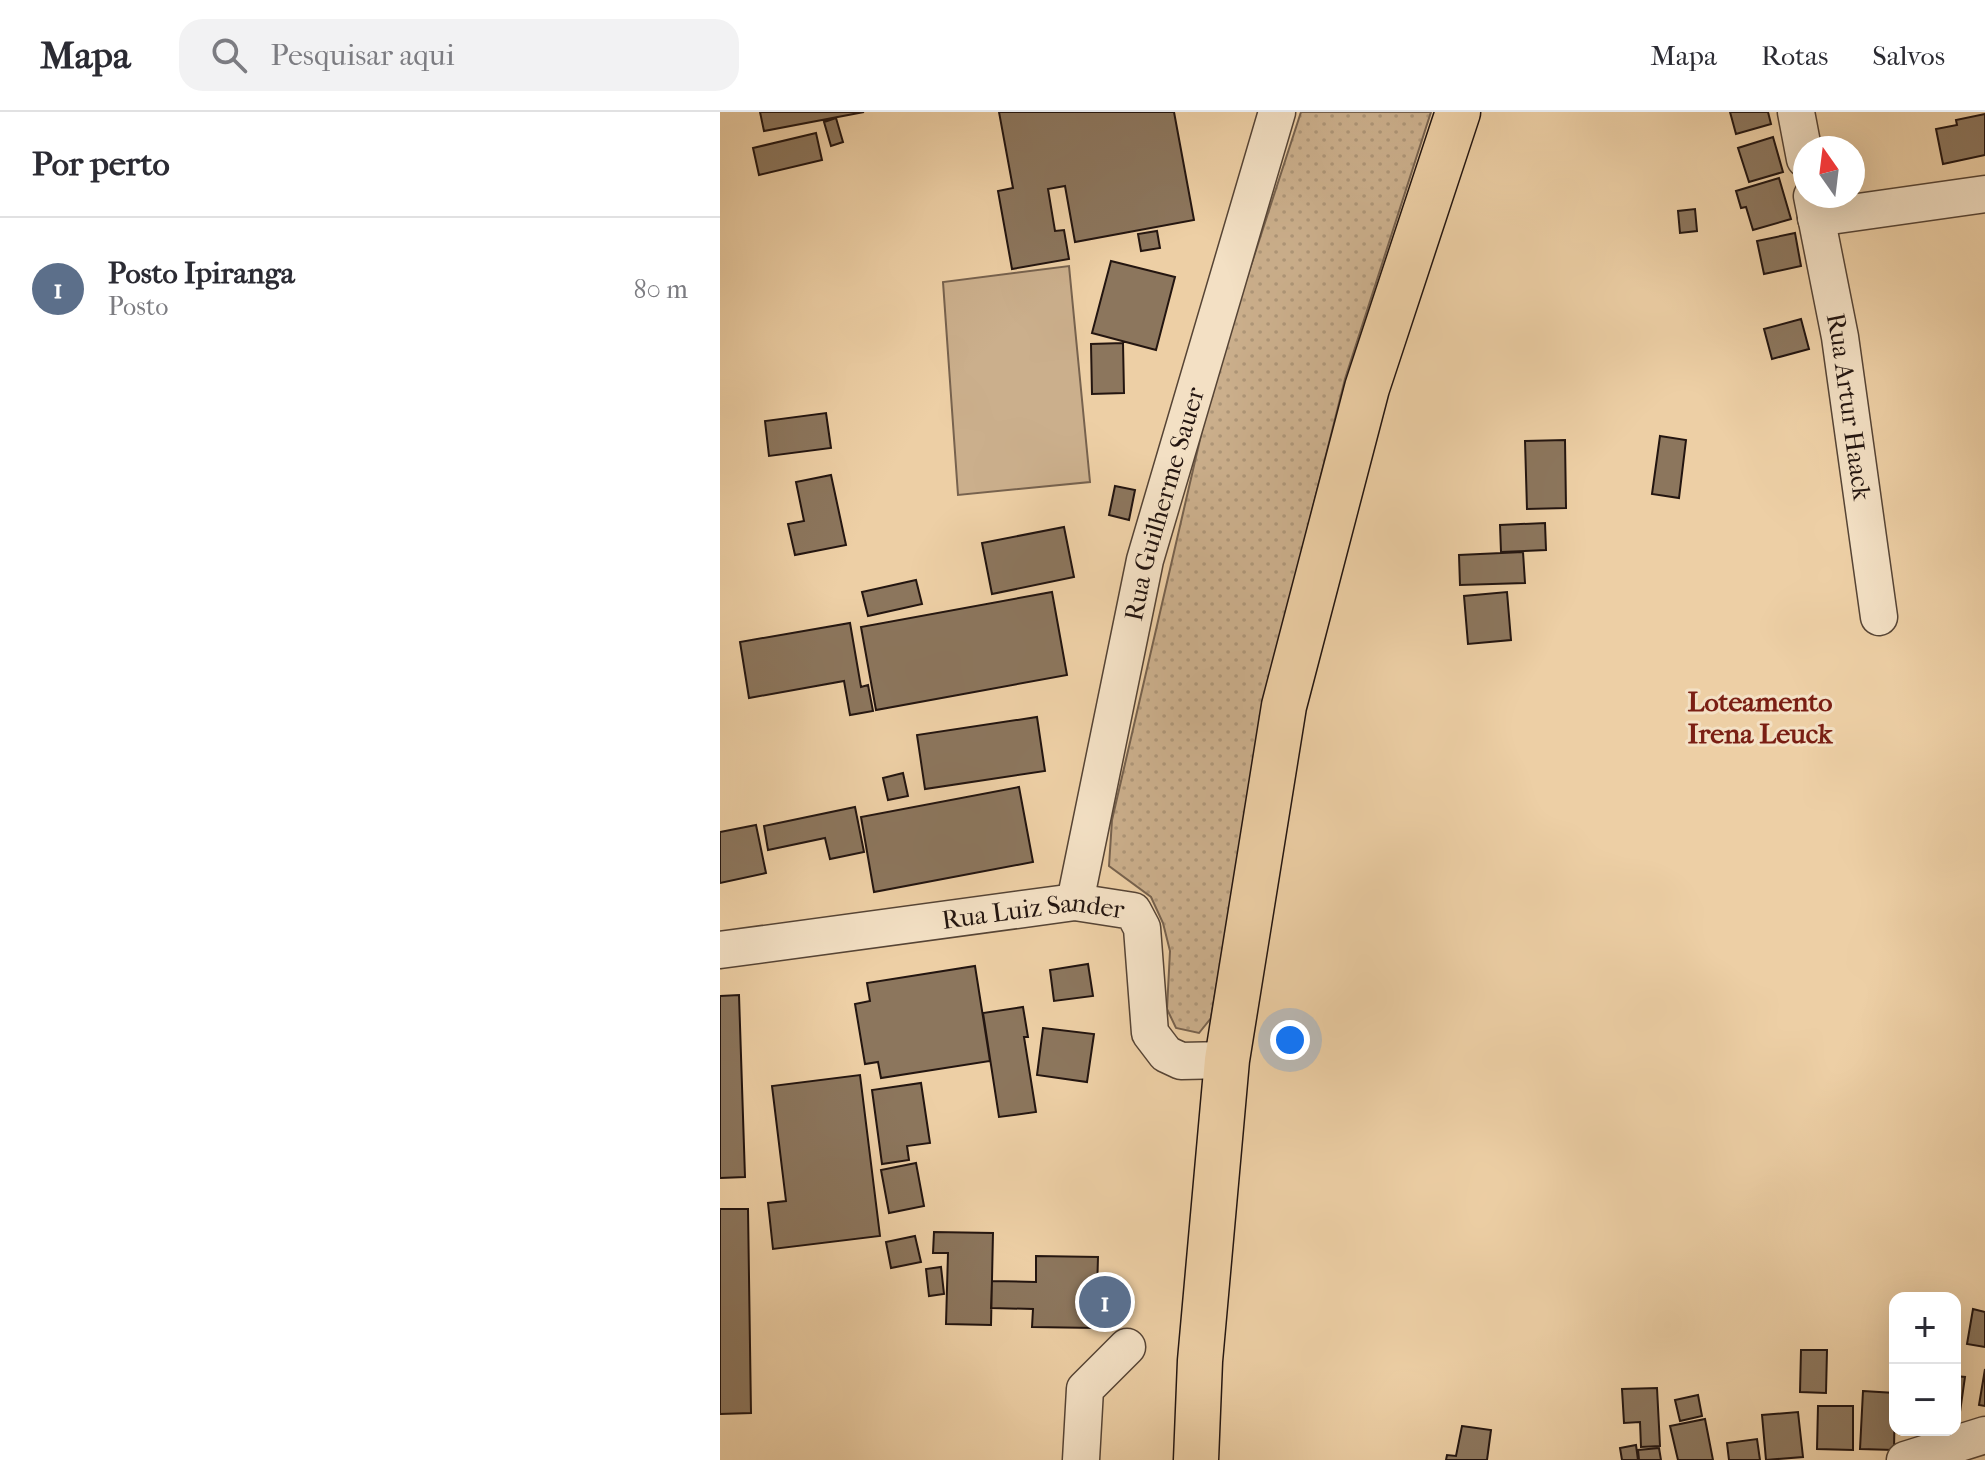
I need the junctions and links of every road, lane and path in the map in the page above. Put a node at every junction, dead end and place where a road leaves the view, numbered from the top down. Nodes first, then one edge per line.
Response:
1 (1277, 112) edge
2 (1458, 112) edge
3 (1796, 112) edge
4 (1801, 136) edge
5 (1985, 194) edge
6 (1865, 203) edge
7 (1814, 208) edge
8 (1879, 617) dead end
9 (1075, 902) junction
10 (720, 950) edge
11 (1227, 1060) junction
12 (1127, 1347) dead end
13 (1985, 1435) edge
14 (1081, 1460) edge
15 (1196, 1460) edge
16 (1905, 1460) edge

1 - 9 street, Rua Guilherme Sauer
2 - 11 main road
3 - 4 street
5 - 6 street
7 - 8 street, Rua Artur Haack
9 - 10 street, Rua Luiz Sander
9 - 11 street, Rua Luiz Sander
11 - 15 main road
12 - 14 street
13 - 16 street

